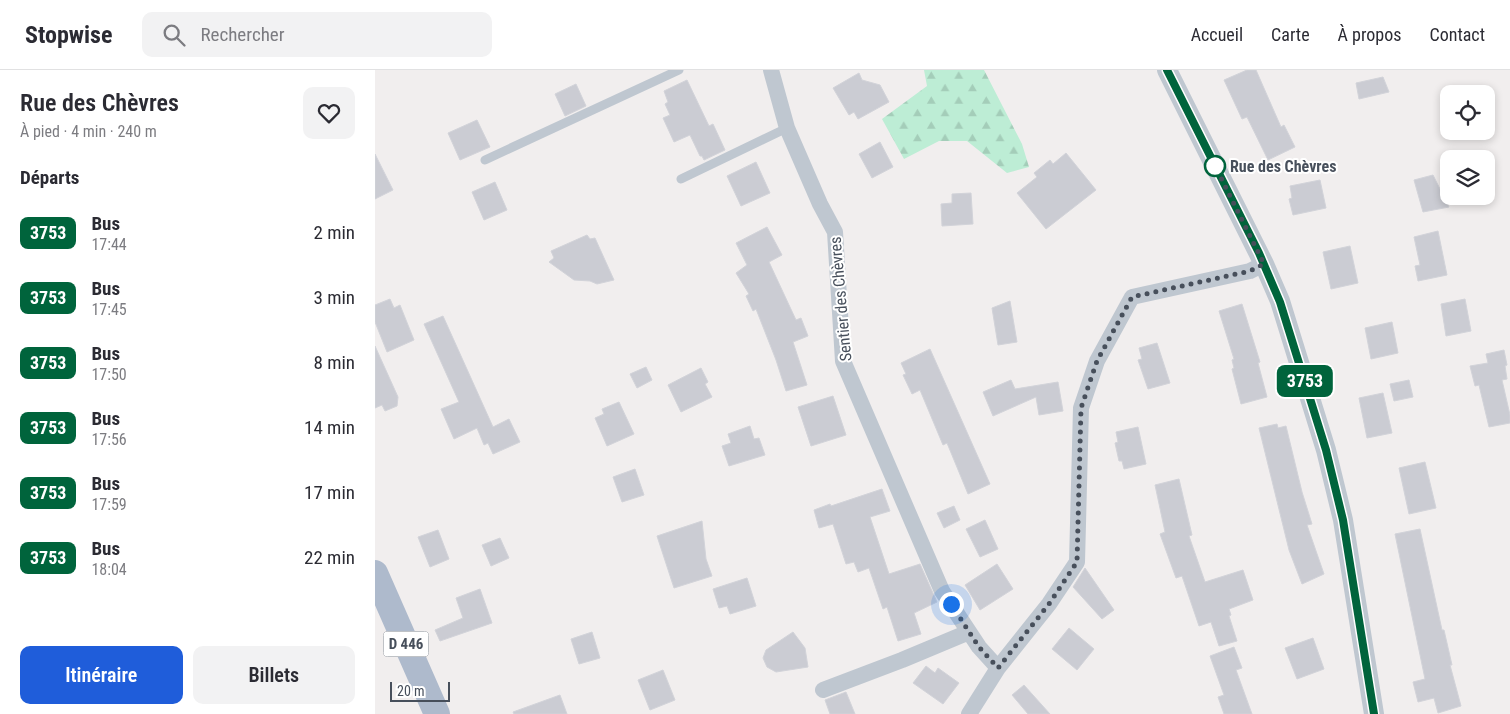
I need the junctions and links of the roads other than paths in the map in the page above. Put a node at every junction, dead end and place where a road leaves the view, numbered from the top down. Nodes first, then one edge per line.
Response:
1 (679, 70) edge
2 (771, 70) edge
3 (1167, 70) edge
4 (787, 128) junction
5 (485, 160) dead end
6 (681, 179) dead end
7 (1264, 264) junction
8 (375, 573) edge
9 (969, 632) junction
10 (998, 668) junction
11 (823, 690) dead end
12 (437, 714) edge
13 (969, 714) edge
14 (1374, 714) edge

1 - 5 lane
2 - 4 street, Sentier des Chèvres
3 - 7 street
4 - 6 lane
4 - 9 street, Sentier des Chèvres
7 - 10 street
7 - 14 street
8 - 12 main road, D 446
9 - 10 street, Sentier des Chèvres
9 - 11 street
10 - 13 street

